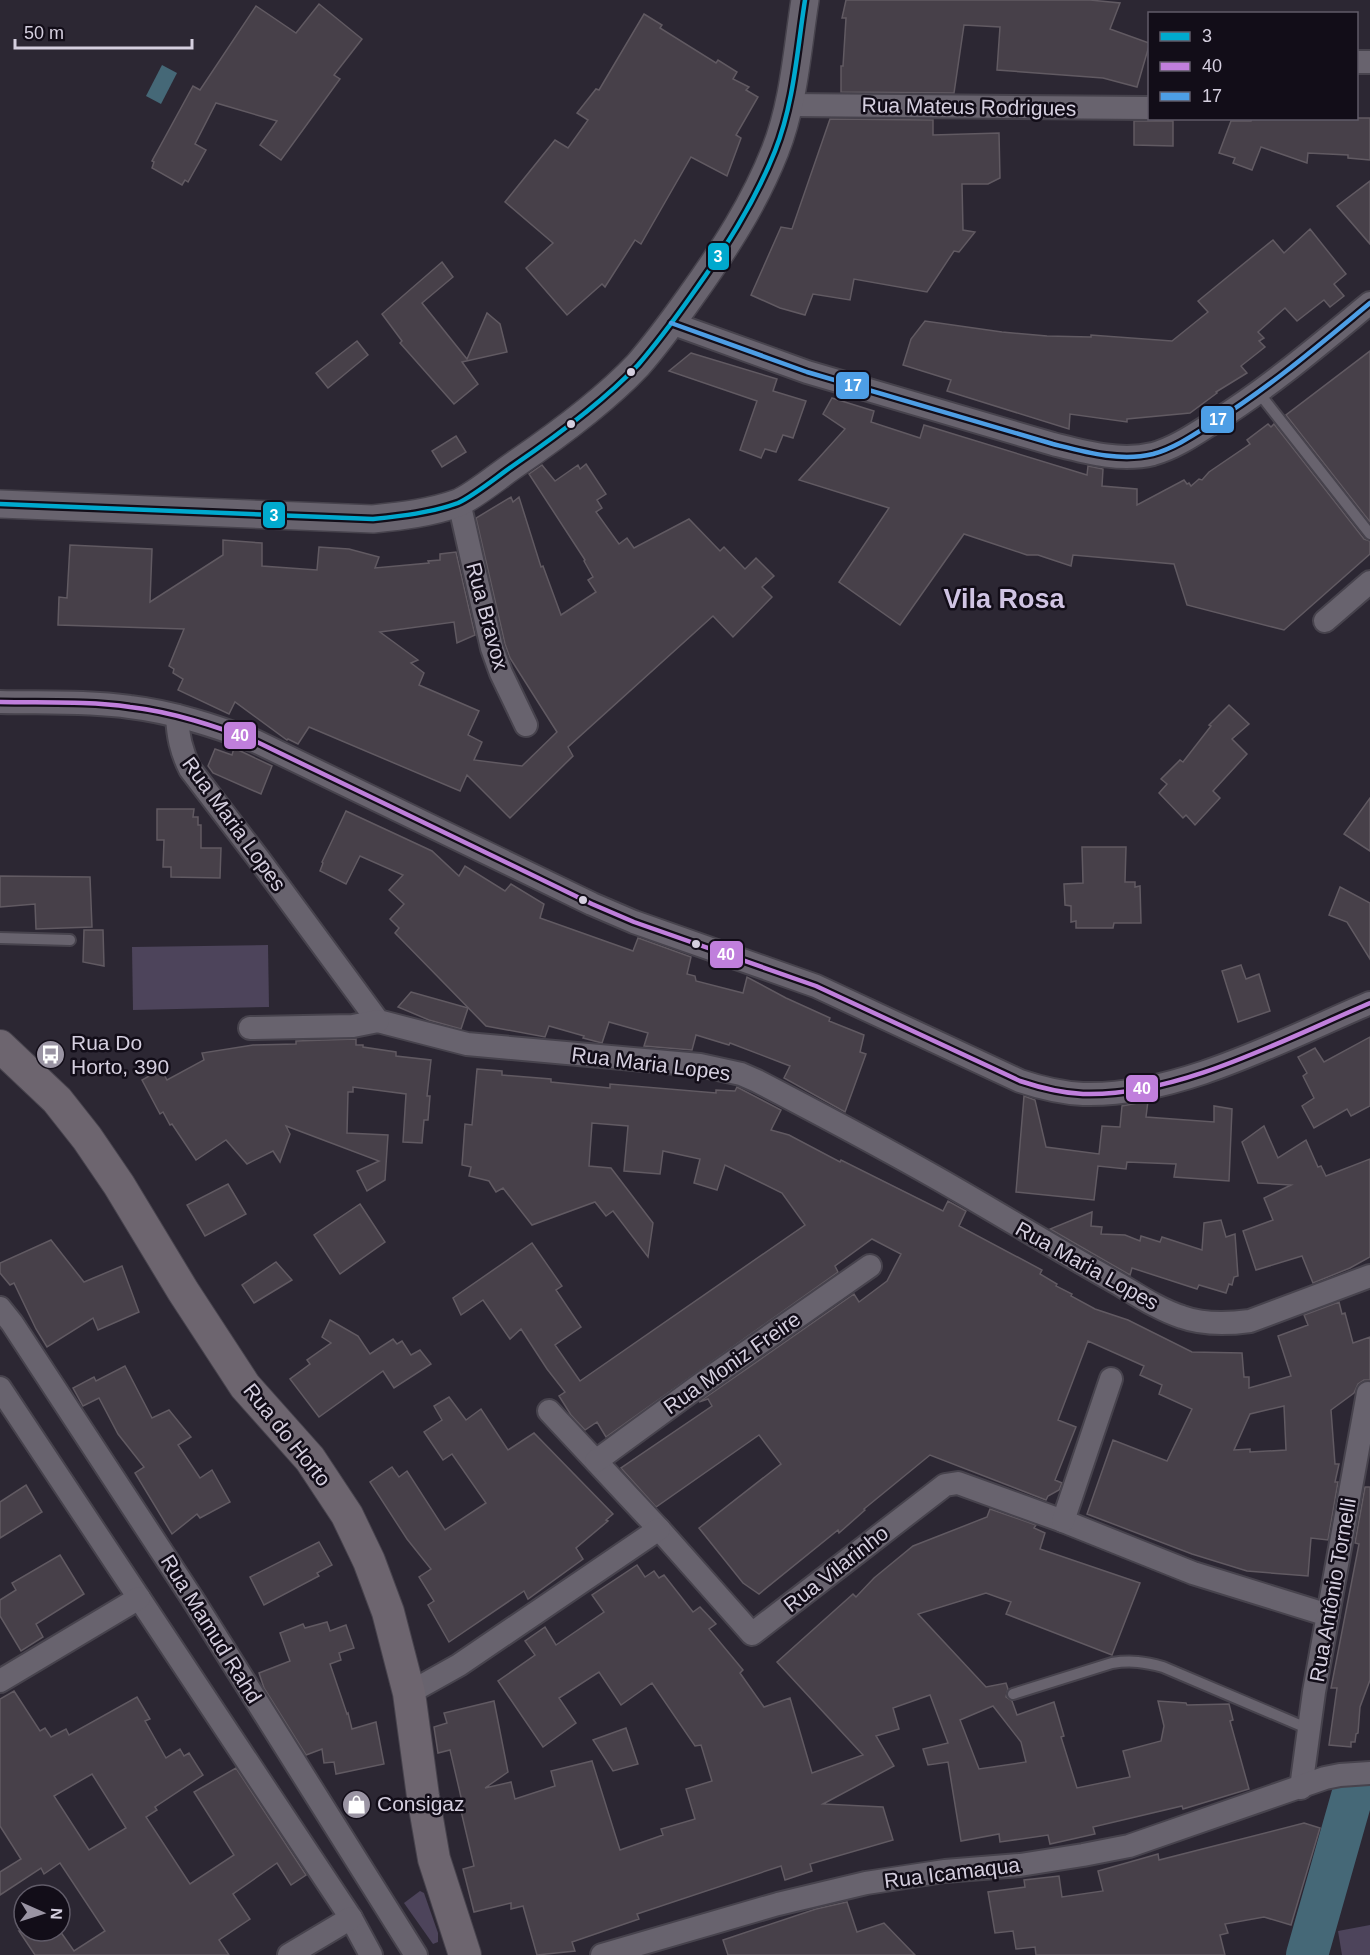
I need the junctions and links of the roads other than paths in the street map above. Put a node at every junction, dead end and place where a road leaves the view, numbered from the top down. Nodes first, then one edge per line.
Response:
1 (805, 0) edge
2 (789, 105) junction
3 (1148, 108) edge
4 (1370, 303) edge
5 (671, 323) junction
6 (1259, 393) junction
7 (459, 502) junction
8 (0, 504) edge
9 (1370, 534) edge
10 (1370, 582) edge
11 (1325, 621) dead end
12 (0, 702) edge
13 (177, 716) junction
14 (526, 725) dead end
15 (0, 938) edge
16 (70, 940) dead end
17 (1370, 1003) edge
18 (378, 1021) junction
19 (250, 1028) dead end
20 (0, 1046) edge
21 (870, 1266) dead end
22 (1370, 1276) edge
23 (0, 1308) edge
24 (1111, 1379) dead end
25 (0, 1388) edge
26 (1368, 1393) dead end
27 (549, 1411) dead end
28 (596, 1461) junction
29 (1063, 1521) junction
30 (659, 1529) junction
31 (139, 1598) junction
32 (1328, 1615) junction
33 (0, 1681) edge
34 (409, 1692) junction
35 (1013, 1694) dead end
36 (1309, 1729) junction
37 (1370, 1773) edge
38 (1301, 1788) junction
39 (351, 1918) junction
40 (289, 1955) edge
41 (371, 1955) edge
42 (416, 1955) edge
43 (465, 1955) edge
44 (602, 1955) edge

1 - 2 street
2 - 3 street, Rua Mateus Rodrigues
2 - 5 street
4 - 6 street
5 - 6 street
5 - 7 street
6 - 9 lane
7 - 8 street
7 - 14 street, Rua Bravox
10 - 11 street
12 - 13 street
13 - 17 street
13 - 18 street, Rua Maria Lopes
15 - 16 lane
18 - 19 street
18 - 22 street, Rua Maria Lopes
20 - 34 main road, Rua do Horto
21 - 28 street, Rua Moniz Freire
23 - 42 street, Rua Mamud Rahd
24 - 29 street
25 - 31 street, Rua Mamud Rahd
26 - 32 street, Rua Antônio Tornelli
27 - 28 street
28 - 30 street
29 - 30 street, Rua Vilarinho
29 - 32 street, Rua Vilarinho
30 - 34 street
31 - 33 street
31 - 39 street, Rua Mamud Rahd
32 - 36 street, Rua Antônio Tornelli
34 - 43 main road, Rua do Horto
35 - 36 lane
36 - 38 street, Rua Antônio Tornelli
37 - 38 street, Rua Icamaqua
38 - 44 street, Rua Icamaqua
39 - 40 street
39 - 41 street, Rua Mamud Rahd

